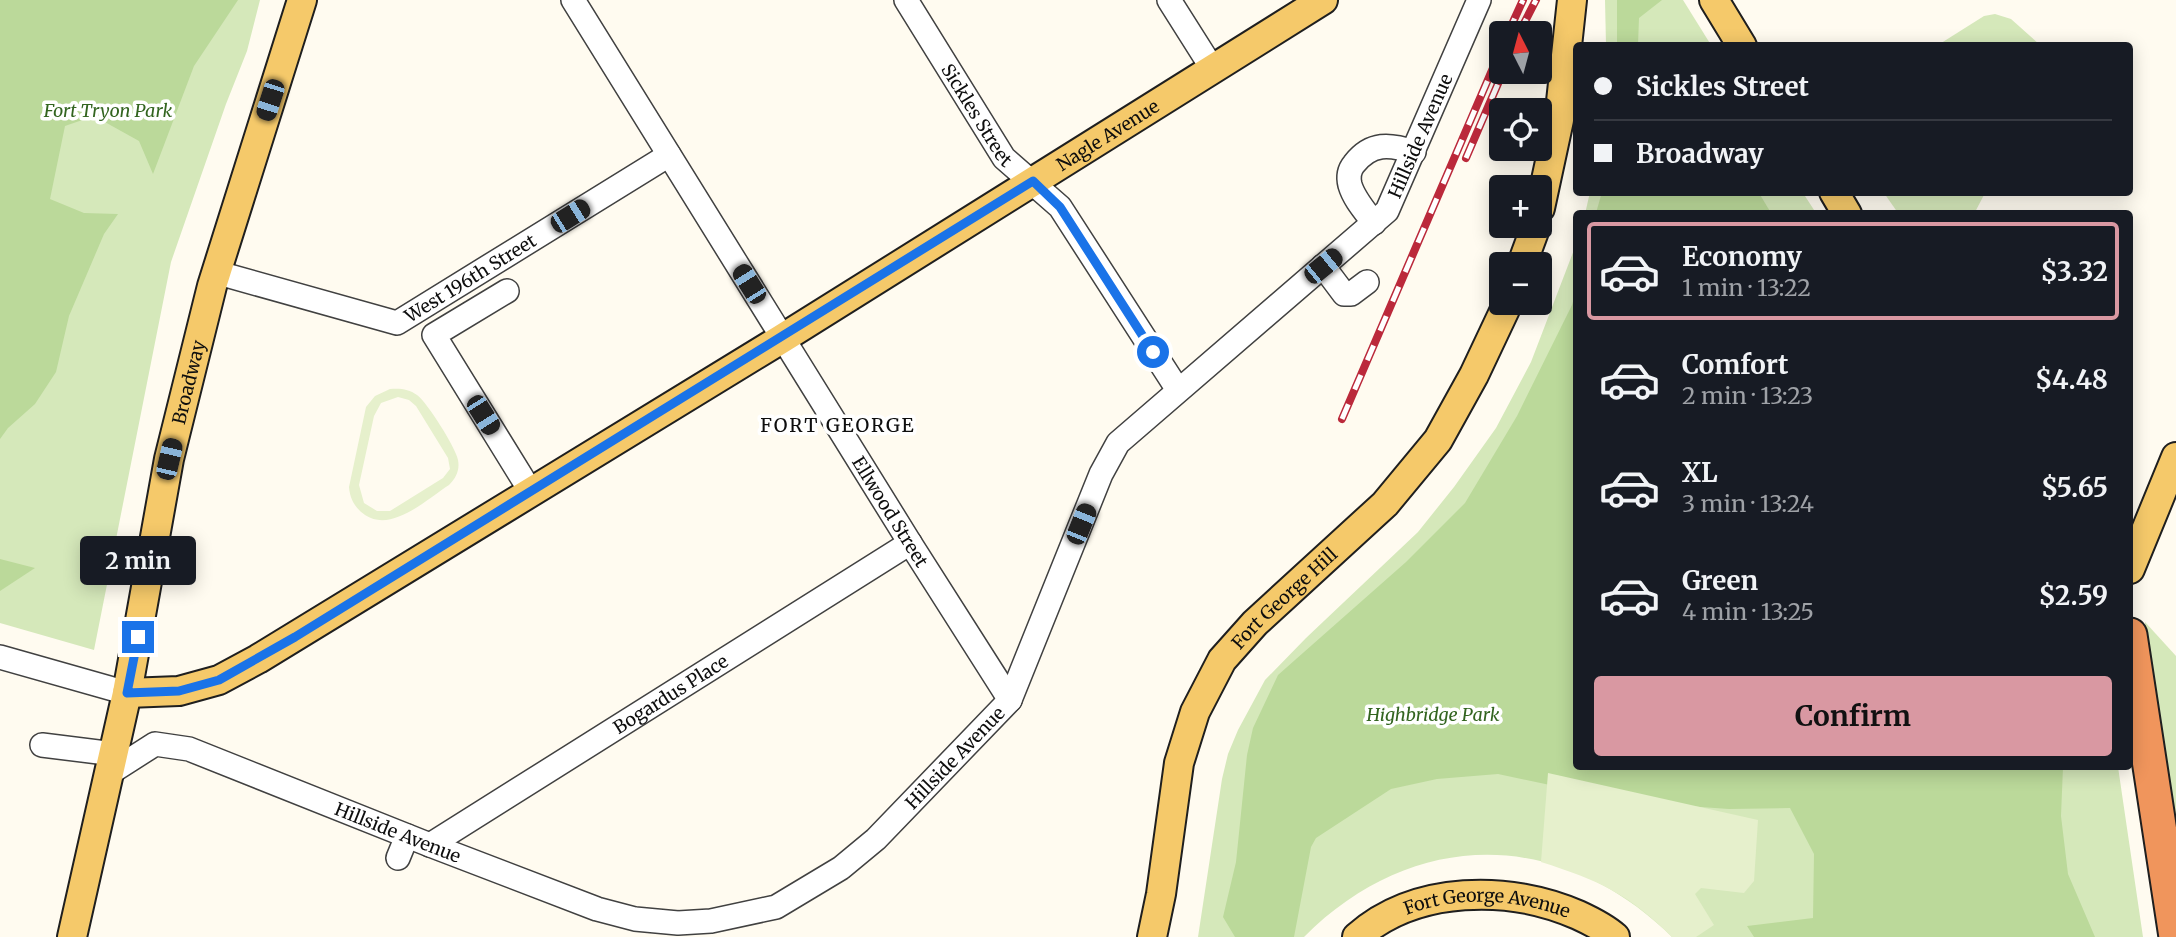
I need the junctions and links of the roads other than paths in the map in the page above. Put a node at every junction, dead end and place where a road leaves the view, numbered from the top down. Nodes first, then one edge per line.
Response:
1 (302, 0) edge
2 (573, 0) edge
3 (906, 0) edge
4 (1169, 0) edge
5 (1323, 0) edge
6 (1479, 0) edge
7 (1714, 0) edge
8 (1571, 1) edge
9 (1740, 42) edge
10 (1212, 68) junction
11 (1414, 152) junction
12 (669, 155) junction
13 (1547, 175) edge
14 (1033, 181) junction
15 (1374, 223) junction
16 (1323, 266) junction
17 (215, 272) junction
18 (1367, 282) dead end
19 (507, 291) dead end
20 (1502, 315) edge
21 (782, 338) junction
22 (1178, 390) junction
23 (2176, 457) edge
24 (531, 492) junction
25 (910, 543) junction
26 (2133, 562) edge
27 (2133, 655) edge
28 (0, 657) edge
29 (127, 693) junction
30 (1010, 700) junction
31 (42, 745) dead end
32 (111, 764) junction
33 (2129, 770) edge
34 (407, 836) junction
35 (430, 845) junction
36 (398, 858) dead end
37 (72, 937) edge
38 (1152, 937) edge
39 (1357, 937) edge
40 (1615, 937) edge
41 (2153, 937) edge
42 (2176, 937) edge

1 - 17 main road, Broadway
2 - 12 street, Ellwood Street
3 - 14 street, Sickles Street
4 - 10 street
5 - 10 main road, Nagle Avenue
6 - 11 street, Hillside Avenue
7 - 9 main road
8 - 13 main road
10 - 14 main road, Nagle Avenue
11 - 15 street, Hillside Avenue
11 - 15 street
12 - 17 street, West 196th Street
12 - 21 street, Ellwood Street
14 - 21 main road, Nagle Avenue
14 - 22 street, Sickles Street
15 - 16 street, Hillside Avenue
16 - 18 street
16 - 22 street, Hillside Avenue
17 - 29 main road, Broadway
19 - 24 street
20 - 38 main road, Fort George Hill
21 - 24 main road, Nagle Avenue
21 - 25 street, Ellwood Street
22 - 30 street, Hillside Avenue
23 - 26 main road
24 - 29 main road, Nagle Avenue
25 - 30 street, Ellwood Street
25 - 35 street, Bogardus Place
27 - 42 highway
28 - 29 street
29 - 32 main road, Broadway
30 - 35 street, Hillside Avenue
31 - 32 street
32 - 34 street, Hillside Avenue
32 - 37 main road, Broadway
33 - 41 highway
34 - 35 street, Hillside Avenue
34 - 36 street
39 - 40 main road, Fort George Avenue

